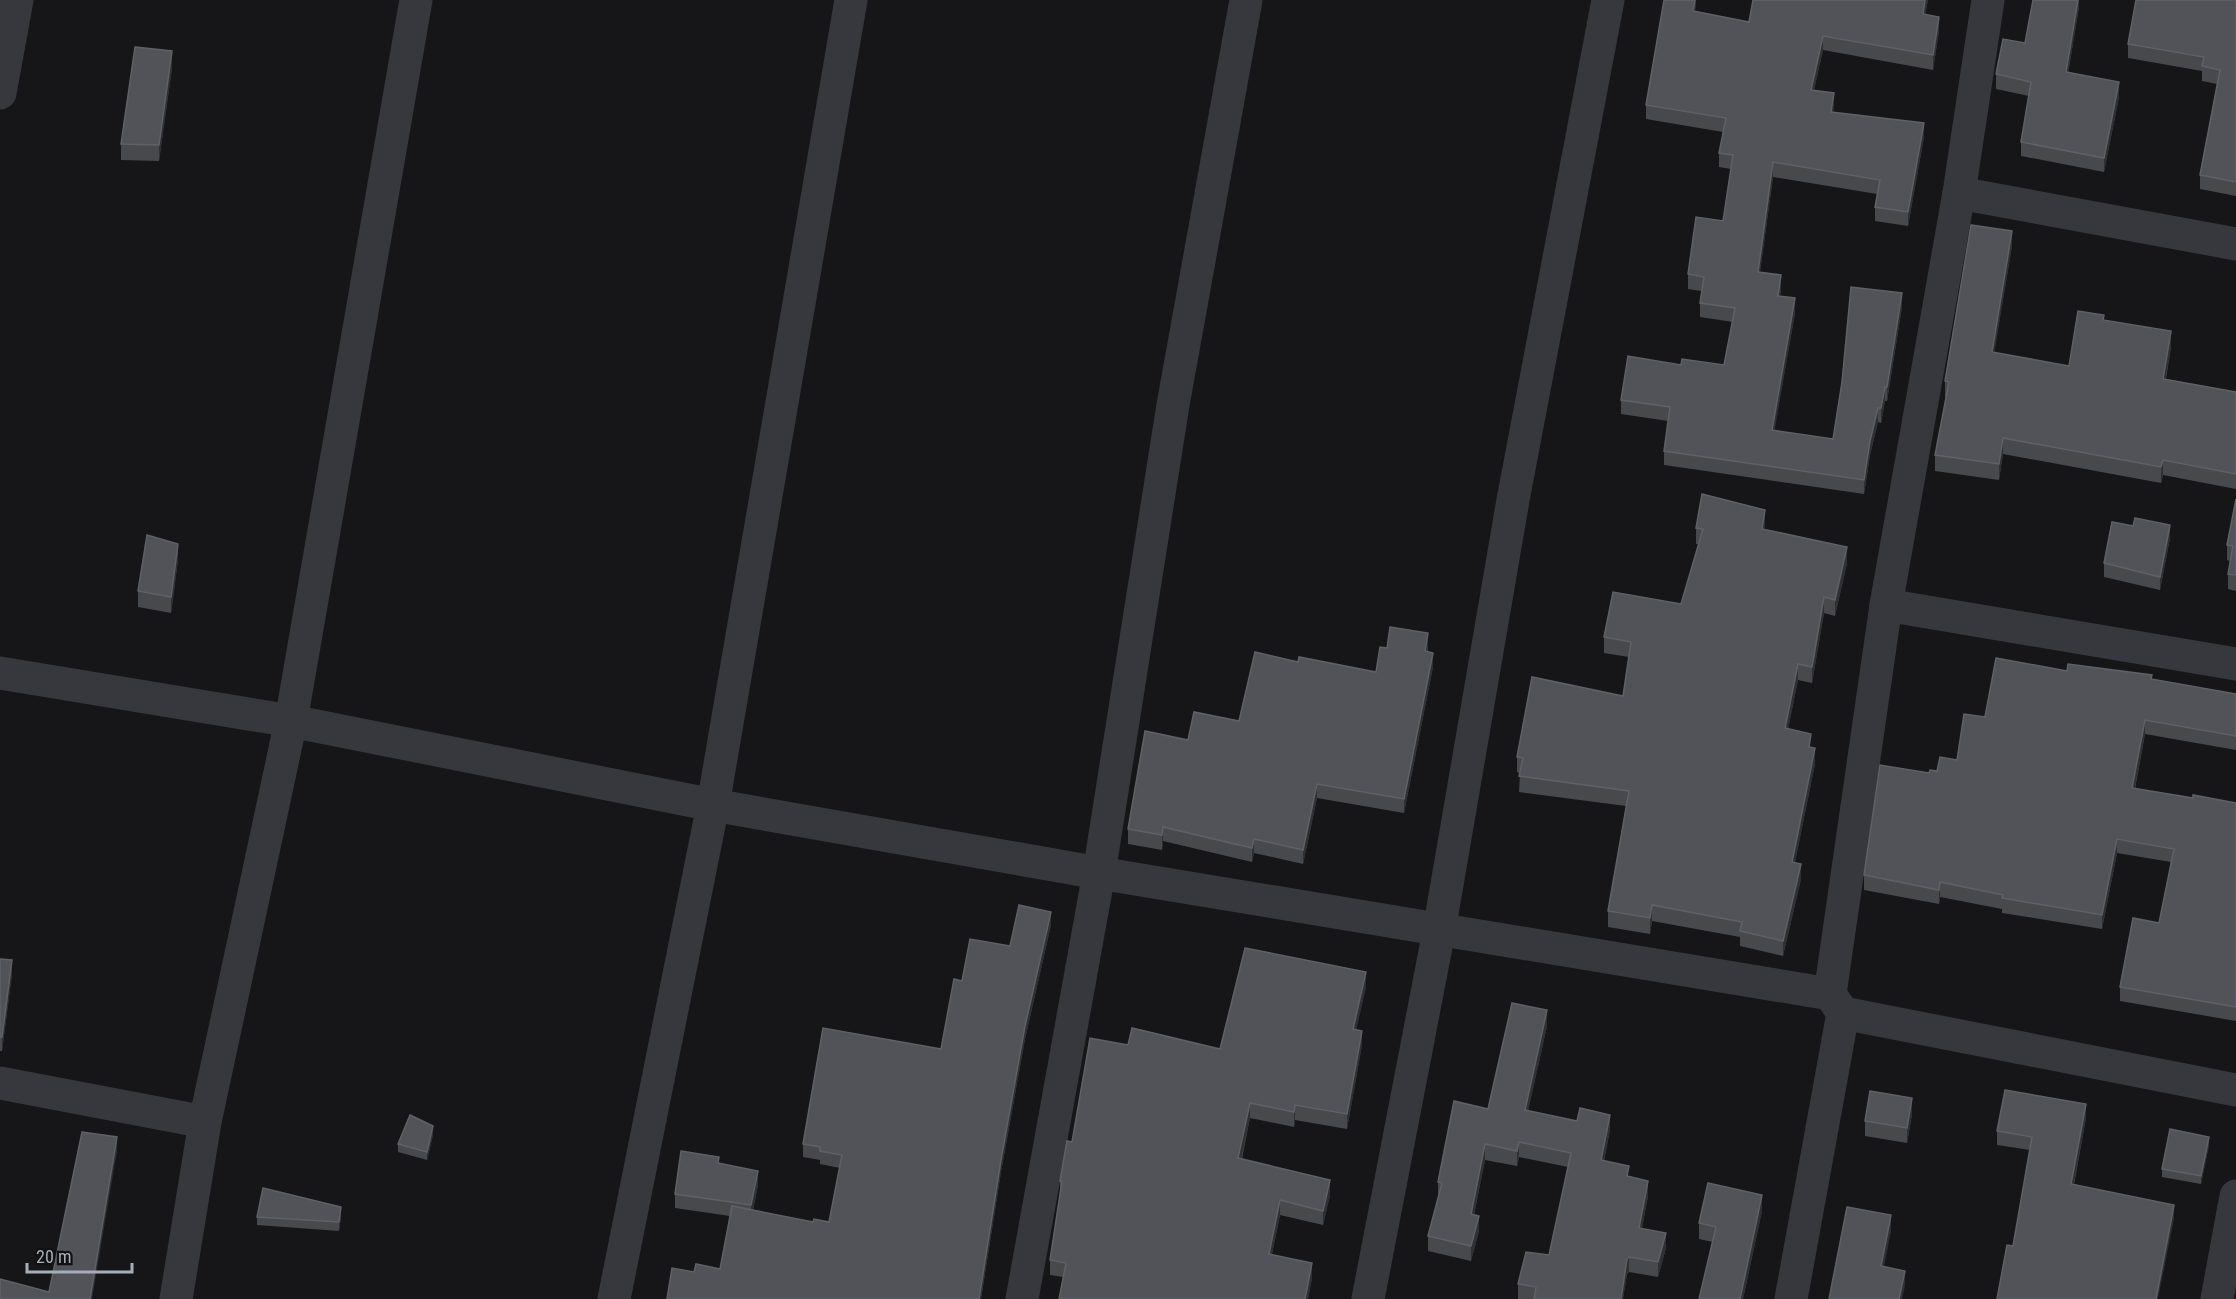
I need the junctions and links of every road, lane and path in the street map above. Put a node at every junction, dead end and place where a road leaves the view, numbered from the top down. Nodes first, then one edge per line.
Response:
1 (17, 0) edge
2 (416, 0) edge
3 (851, 0) edge
4 (1246, 0) edge
5 (1608, 0) edge
6 (1988, 0) edge
7 (0, 93) edge
8 (1959, 193) junction
9 (2236, 244) edge
10 (1886, 605) junction
11 (2236, 664) edge
12 (0, 673) edge
13 (291, 722) junction
14 (713, 805) junction
15 (1100, 873) junction
16 (1439, 931) junction
17 (1836, 1004) junction
18 (0, 1083) edge
19 (2236, 1090) edge
20 (205, 1122) junction
21 (2236, 1196) edge
22 (176, 1299) edge
23 (614, 1299) edge
24 (1022, 1299) edge
25 (1368, 1299) edge
26 (1791, 1299) edge
27 (2217, 1299) edge

1 - 7 street
2 - 13 street
3 - 14 street
4 - 15 street
5 - 16 street
6 - 8 street
8 - 9 street
8 - 10 street
10 - 11 street
10 - 17 street
12 - 13 street
13 - 14 street
13 - 20 street
14 - 15 street
14 - 23 street
15 - 16 street
15 - 24 street
16 - 17 street
16 - 25 street
17 - 19 street
17 - 26 street
18 - 20 street
20 - 22 street
21 - 27 street

